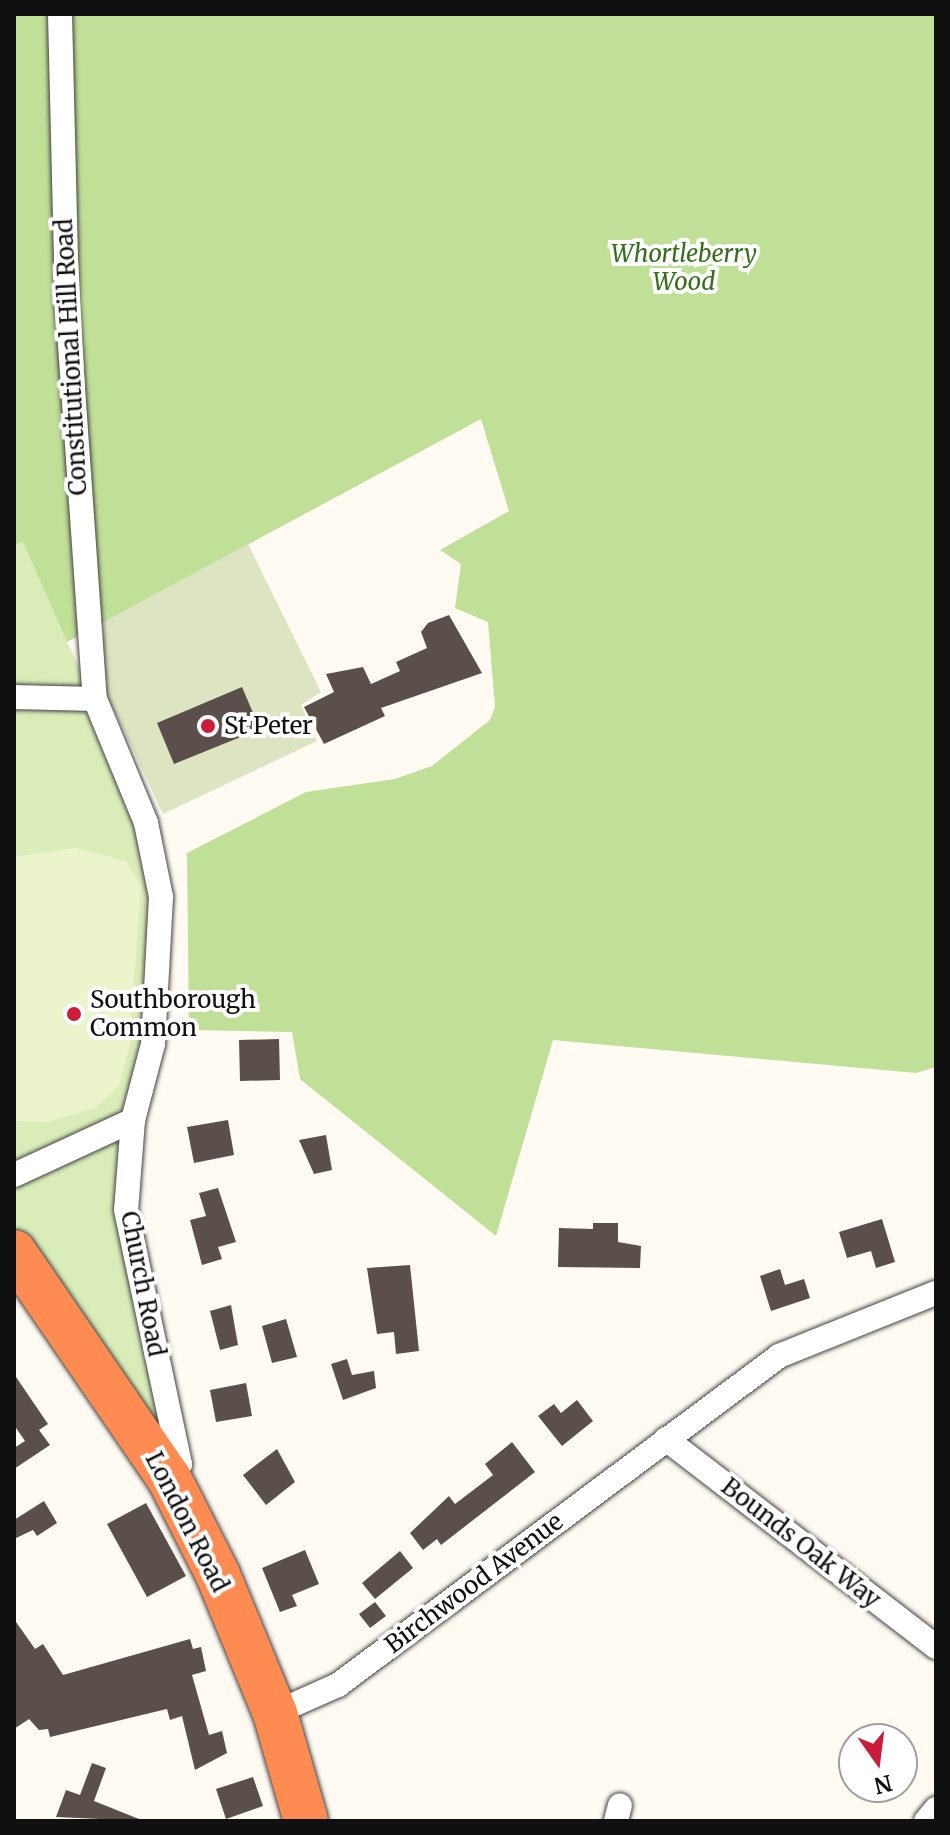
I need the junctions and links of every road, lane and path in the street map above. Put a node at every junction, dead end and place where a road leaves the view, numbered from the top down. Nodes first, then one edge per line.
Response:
1 (60, 14) edge
2 (14, 697) edge
3 (95, 699) junction
4 (133, 1120) junction
5 (14, 1175) edge
6 (14, 1252) edge
7 (936, 1293) edge
8 (666, 1439) junction
9 (169, 1478) junction
10 (936, 1647) edge
11 (275, 1713) junction
12 (936, 1809) edge
13 (306, 1821) edge
14 (926, 1821) edge

1 - 3 street, Constitutional Hill Road
2 - 3 street
3 - 4 street, Church Road
4 - 5 street
4 - 9 street, Church Road
6 - 9 highway, London Road
7 - 8 street, Birchwood Avenue
8 - 10 street, Bounds Oak Way
8 - 11 street, Birchwood Avenue
9 - 11 highway, London Road
11 - 13 highway, London Road
12 - 14 street

